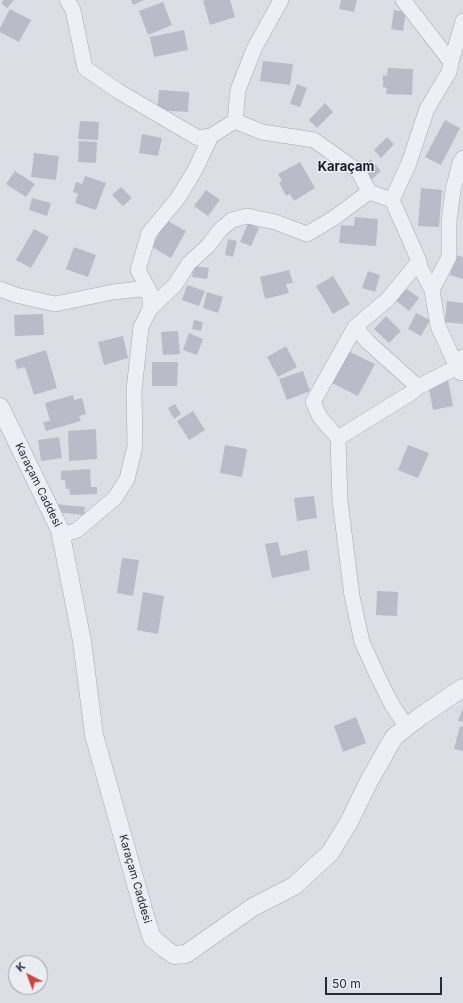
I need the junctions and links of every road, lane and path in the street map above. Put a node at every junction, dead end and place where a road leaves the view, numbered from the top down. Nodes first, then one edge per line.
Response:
1 (67, 0) edge
2 (281, 0) edge
3 (403, 0) edge
4 (463, 21) edge
5 (451, 62) junction
6 (235, 121) junction
7 (211, 136) junction
8 (463, 158) edge
9 (369, 192) junction
10 (392, 200) junction
11 (419, 261) junction
12 (0, 289) edge
13 (432, 290) junction
14 (150, 292) junction
15 (150, 309) junction
16 (355, 327) junction
17 (461, 366) edge
18 (418, 387) junction
19 (0, 407) edge
20 (338, 438) junction
21 (61, 536) junction
22 (463, 688) edge
23 (408, 727) junction

1 - 7 street
2 - 6 street
3 - 5 street
4 - 5 street
5 - 10 street
6 - 7 street
6 - 9 street
7 - 14 street
8 - 13 street
9 - 10 street
9 - 15 street
10 - 11 street
11 - 13 street
11 - 16 street
12 - 14 street
13 - 17 street
14 - 15 street
15 - 21 street
16 - 18 street
16 - 20 street
17 - 18 street
18 - 20 street
19 - 21 street, Karaçam Caddesi
20 - 23 street
21 - 23 street, Karaçam Caddesi
22 - 23 street, Karaçam Caddesi

